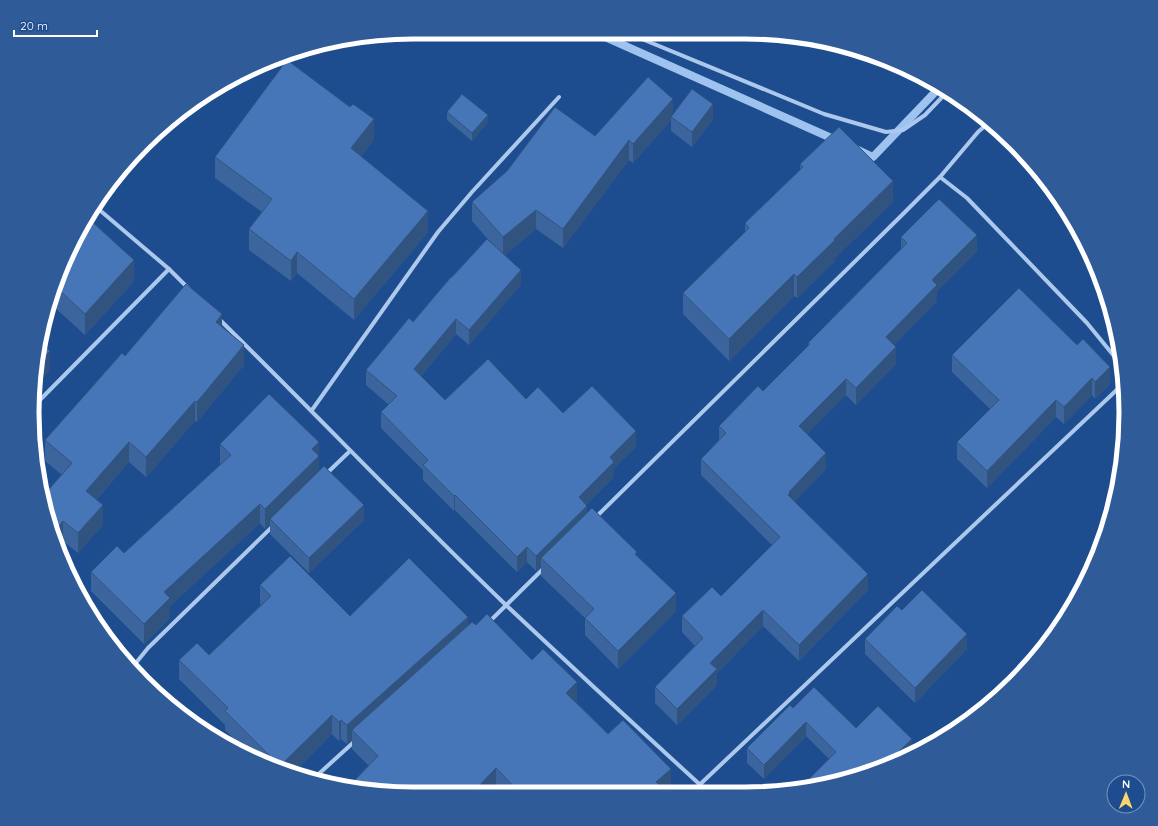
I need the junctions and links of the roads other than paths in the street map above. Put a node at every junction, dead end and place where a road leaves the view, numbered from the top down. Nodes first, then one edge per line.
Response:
1 (642, 39) edge
2 (943, 96) edge
3 (559, 97) dead end
4 (985, 126) edge
5 (940, 177) junction
6 (99, 210) edge
7 (168, 269) junction
8 (190, 290) edge
9 (218, 318) edge
10 (1115, 357) edge
11 (1118, 389) edge
12 (40, 400) edge
13 (312, 410) junction
14 (350, 451) junction
15 (322, 478) edge
16 (277, 522) edge
17 (592, 522) edge
18 (546, 566) edge
19 (507, 606) junction
20 (483, 627) edge
21 (135, 663) edge
22 (359, 738) edge
23 (318, 775) edge
24 (700, 785) junction
25 (698, 787) edge
26 (702, 787) edge

1 - 2 street
3 - 13 street
4 - 5 street
5 - 10 street
5 - 17 street
6 - 7 street
7 - 8 street
7 - 12 street
9 - 13 street
11 - 24 street
13 - 14 street
14 - 15 street
14 - 19 street
16 - 21 street
18 - 19 street
19 - 20 street
19 - 24 street
22 - 23 street
24 - 25 street
24 - 26 street

